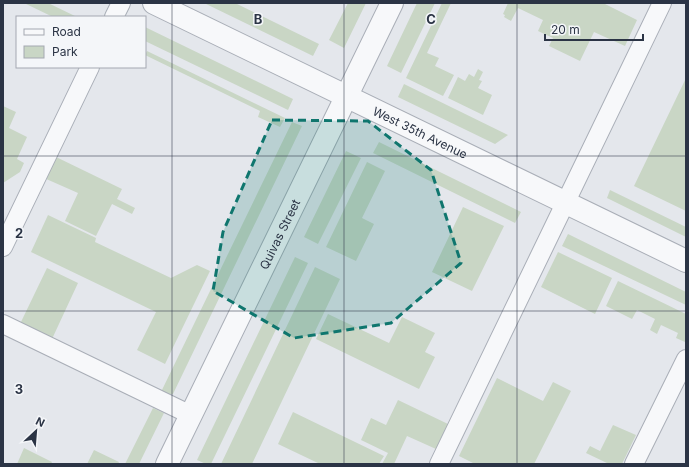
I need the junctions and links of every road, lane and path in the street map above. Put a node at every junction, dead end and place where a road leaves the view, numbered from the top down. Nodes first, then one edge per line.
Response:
1 (121, 3) edge
2 (154, 3) edge
3 (392, 3) edge
4 (662, 3) edge
5 (114, 16) edge
6 (90, 68) edge
7 (346, 96) junction
8 (565, 202) junction
9 (3, 247) edge
10 (686, 261) edge
11 (3, 324) edge
12 (686, 359) edge
13 (191, 415) junction
14 (171, 463) edge
15 (439, 464) edge
16 (634, 464) edge

1 - 5 lane
2 - 7 street, West 35th Avenue
3 - 7 street, Quivas Street
4 - 8 lane
6 - 9 lane
7 - 8 street, West 35th Avenue
7 - 13 street, Quivas Street
8 - 10 street, West 35th Avenue
8 - 15 lane
11 - 13 lane
12 - 16 lane
13 - 14 street, Quivas Street

